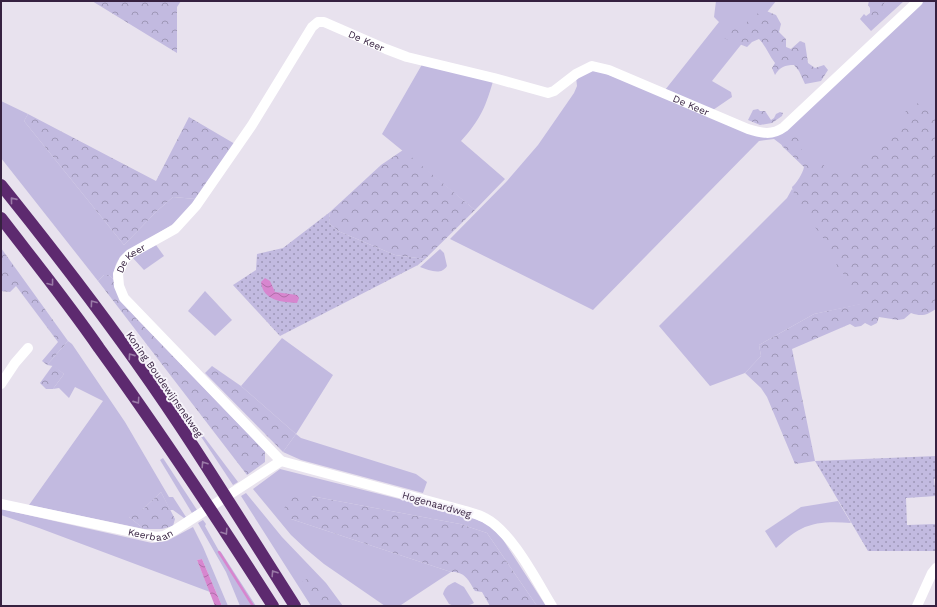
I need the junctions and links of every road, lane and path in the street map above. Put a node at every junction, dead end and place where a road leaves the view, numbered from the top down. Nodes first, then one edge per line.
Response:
1 (918, 1) edge
2 (1, 185) edge
3 (1, 218) edge
4 (28, 348) dead end
5 (1, 384) edge
6 (281, 461) junction
7 (1, 504) edge
8 (936, 568) edge
9 (273, 606) edge
10 (295, 606) edge
11 (552, 606) edge
12 (917, 606) edge

1 - 6 street, De Keer
10 -> 2 highway, Koning Boudewijnsnelweg
3 -> 9 highway
4 - 5 street
6 - 7 street, Keerbaan
6 - 11 street, Hogenaardweg
8 - 12 street

